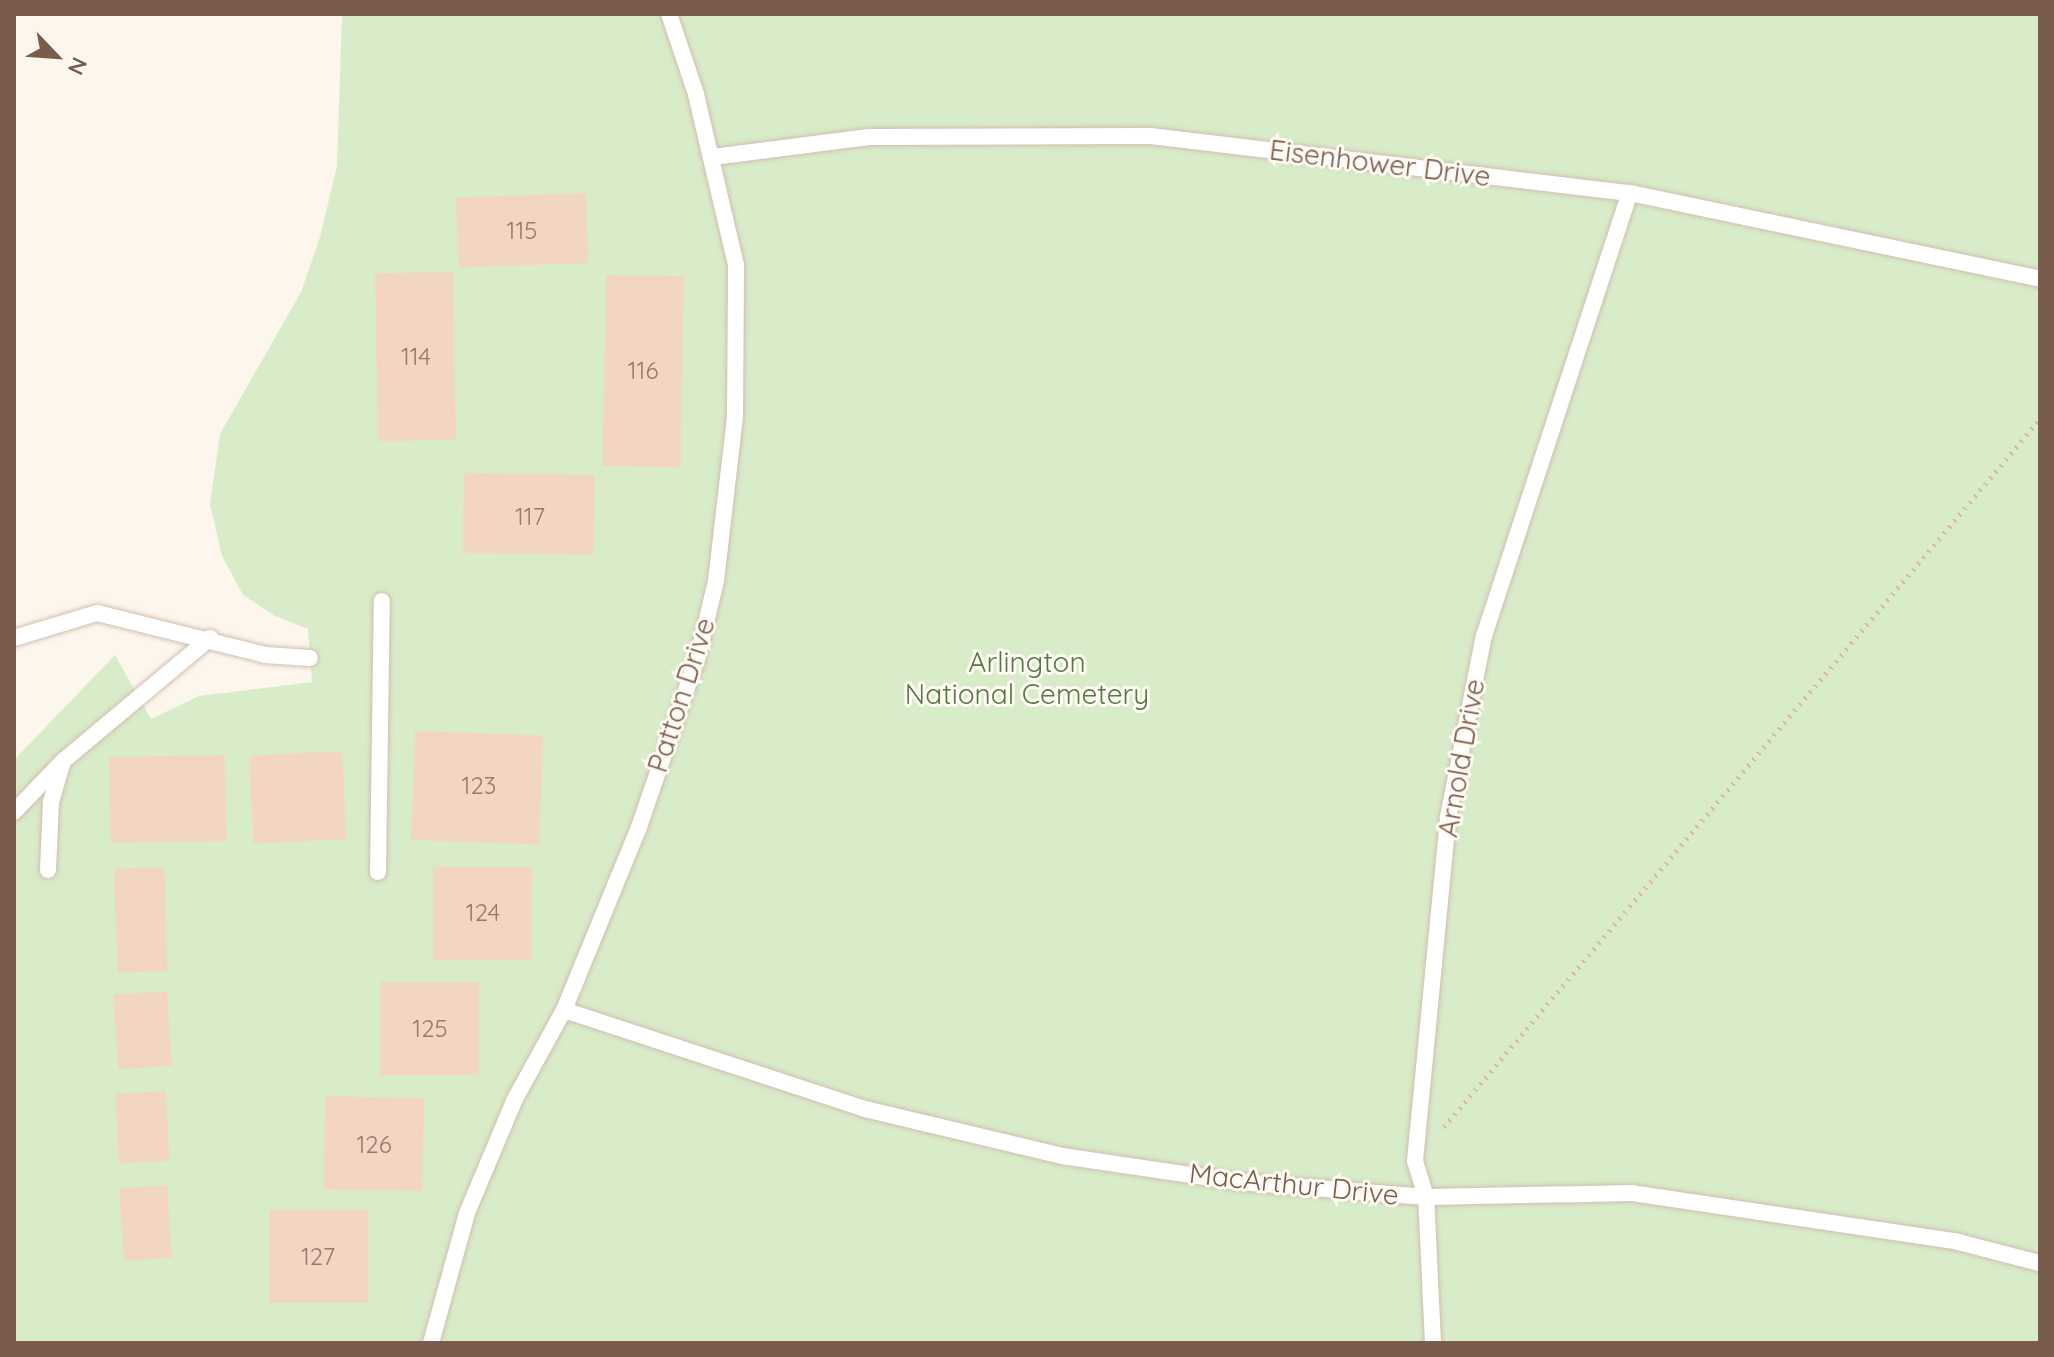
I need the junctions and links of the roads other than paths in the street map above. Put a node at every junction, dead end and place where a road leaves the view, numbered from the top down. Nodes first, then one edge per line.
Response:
1 (669, 14) edge
2 (713, 157) junction
3 (1630, 193) junction
4 (2040, 279) edge
5 (382, 601) dead end
6 (14, 638) edge
7 (210, 638) junction
8 (310, 658) dead end
9 (63, 761) junction
10 (14, 812) edge
11 (48, 870) dead end
12 (378, 872) dead end
13 (564, 1010) junction
14 (1426, 1197) junction
15 (2040, 1263) edge
16 (431, 1343) edge
17 (1433, 1343) edge

1 - 2 lane, Patton Drive
2 - 3 lane, Eisenhower Drive
2 - 13 lane, Patton Drive
3 - 4 lane, Eisenhower Drive
3 - 14 lane, Arnold Drive
5 - 12 lane
6 - 7 lane
7 - 8 lane
7 - 9 lane
9 - 10 lane
9 - 11 lane
13 - 14 lane, MacArthur Drive
13 - 16 lane, Patton Drive
14 - 15 lane, MacArthur Drive
14 - 17 lane, Arnold Drive

